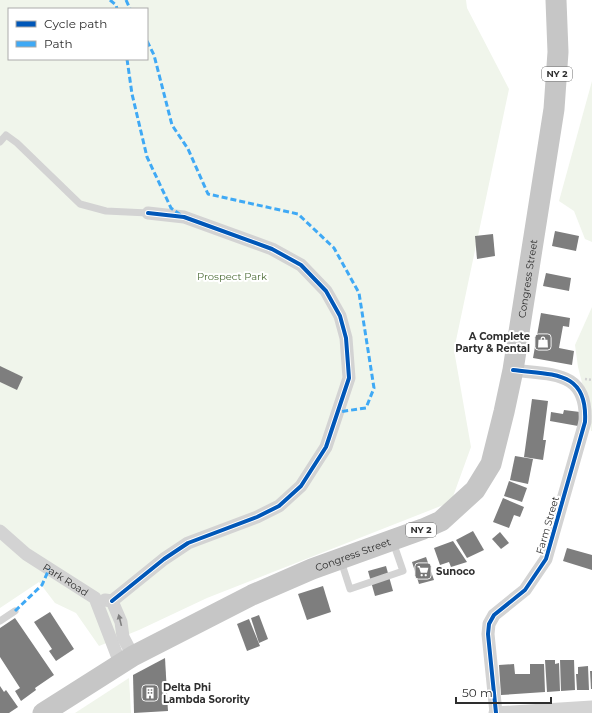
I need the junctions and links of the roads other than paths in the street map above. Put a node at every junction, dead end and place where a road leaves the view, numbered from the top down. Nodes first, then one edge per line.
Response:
1 (556, 0) edge
2 (0, 142) edge
3 (148, 213) joint
4 (513, 370) junction
5 (0, 531) edge
6 (393, 540) junction
7 (340, 559) junction
8 (95, 598) junction
9 (112, 601) junction
10 (15, 611) dead end
11 (0, 621) edge
12 (127, 659) junction
13 (592, 707) edge
14 (45, 712) edge
15 (496, 713) edge

1 - 4 main road, Congress Street / NY 2
2 - 3 lane
3 - 9 street
4 - 6 main road, Congress Street / NY 2
4 - 15 street, Farm Street
5 - 8 street, Park Road
6 - 7 main road, Congress Street / NY 2
6 - 7 lane
7 - 12 main road, Congress Street / NY 2
8 - 9 street
8 - 12 street, Park Road
12 -> 9 street
10 - 11 lane
12 - 14 main road, Congress Street / NY 2
13 - 15 street

